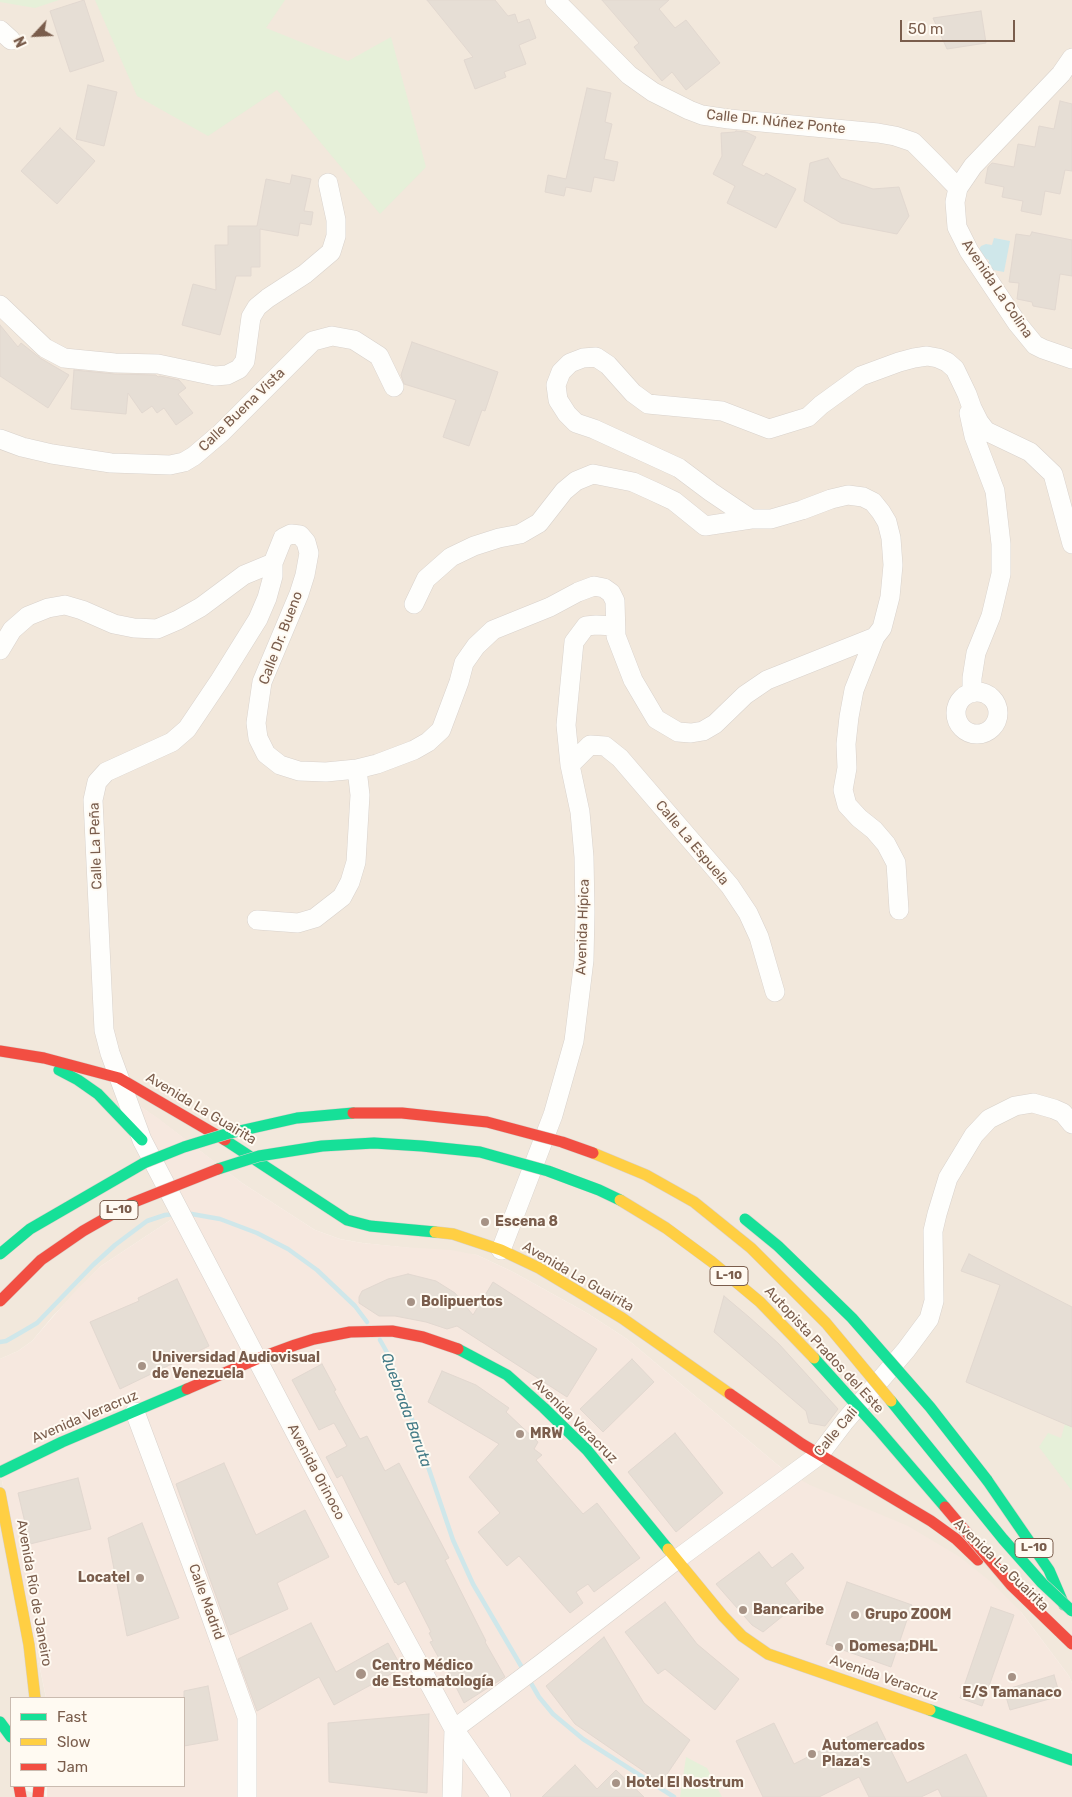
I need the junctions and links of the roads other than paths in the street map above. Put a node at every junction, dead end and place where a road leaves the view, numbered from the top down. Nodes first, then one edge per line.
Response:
1 (554, 0) edge
2 (1072, 58) edge
3 (328, 183) dead end
4 (958, 188) junction
5 (0, 305) edge
6 (1072, 359) edge
7 (962, 382) junction
8 (394, 387) dead end
9 (0, 439) edge
10 (751, 519) junction
11 (1072, 544) edge
12 (273, 563) junction
13 (414, 604) dead end
14 (615, 626) junction
15 (875, 637) junction
16 (0, 650) edge
17 (972, 693) dead end
18 (570, 765) junction
19 (357, 769) junction
20 (899, 910) dead end
21 (257, 920) dead end
22 (775, 992) dead end
23 (0, 1051) edge
24 (29, 1056) junction
25 (119, 1078) junction
26 (1072, 1124) edge
27 (142, 1140) junction
28 (694, 1202) junction
29 (716, 1207) dead end
30 (733, 1212) dead end
31 (502, 1250) junction
32 (0, 1254) edge
33 (0, 1300) edge
34 (257, 1359) junction
35 (135, 1412) junction
36 (819, 1455) junction
37 (0, 1472) edge
38 (0, 1493) edge
39 (676, 1560) junction
40 (1072, 1611) edge
41 (1072, 1622) edge
42 (1072, 1644) edge
43 (1068, 1656) dead end
44 (35, 1697) edge
45 (0, 1722) edge
46 (454, 1729) junction
47 (10, 1735) edge
48 (1072, 1760) edge
49 (246, 1797) edge
50 (452, 1797) edge
51 (501, 1797) edge

1 - 4 street, Calle Dr. Núñez Ponte
2 - 4 street, Avenida La Colina
3 - 5 street
4 - 6 street, Avenida La Colina
7 - 10 street
7 - 11 street
7 - 17 street
8 - 9 street, Calle Buena Vista
10 - 13 street
10 - 15 street
12 - 16 street
12 - 19 street, Calle Dr. Bueno
12 - 25 street, Calle La Peña
14 - 15 street
14 - 18 street, Avenida Hípica
14 - 19 street, Calle Dr. Bueno
15 - 20 street
18 - 22 street, Calle La Espuela
18 - 31 street, Avenida Hípica
19 - 21 street
23 - 24 main road, Avenida La Guairita
24 - 25 main road, Avenida La Guairita
24 - 27 main road
25 - 27 street, Calle La Peña
25 - 31 main road, Avenida La Guairita
26 - 36 street, Calle Cali
27 - 34 street, Avenida Orinoco, bridge
28 - 29 main road, L-10
28 - 32 main road, Autopista Prados del Este / L-10, bridge
28 - 40 main road, Autopista Prados del Este / L-10, bridge
30 - 41 main road, L-10, bridge
31 - 36 main road, Avenida La Guairita
33 - 42 main road, Autopista Prados del Este / L-10, bridge
34 - 35 main road, Avenida Veracruz
34 - 39 main road, Avenida Veracruz
34 - 46 street, Avenida Orinoco
35 - 37 main road, Avenida Veracruz
35 - 49 street, Calle Madrid
36 - 39 street, Calle Cali
36 - 43 main road, Avenida La Guairita
38 - 44 main road, Avenida Río de Janeiro
39 - 46 street, Calle Cali
39 - 48 main road, Avenida Veracruz
45 - 47 main road
46 - 50 street
46 - 51 street, Avenida Orinoco

